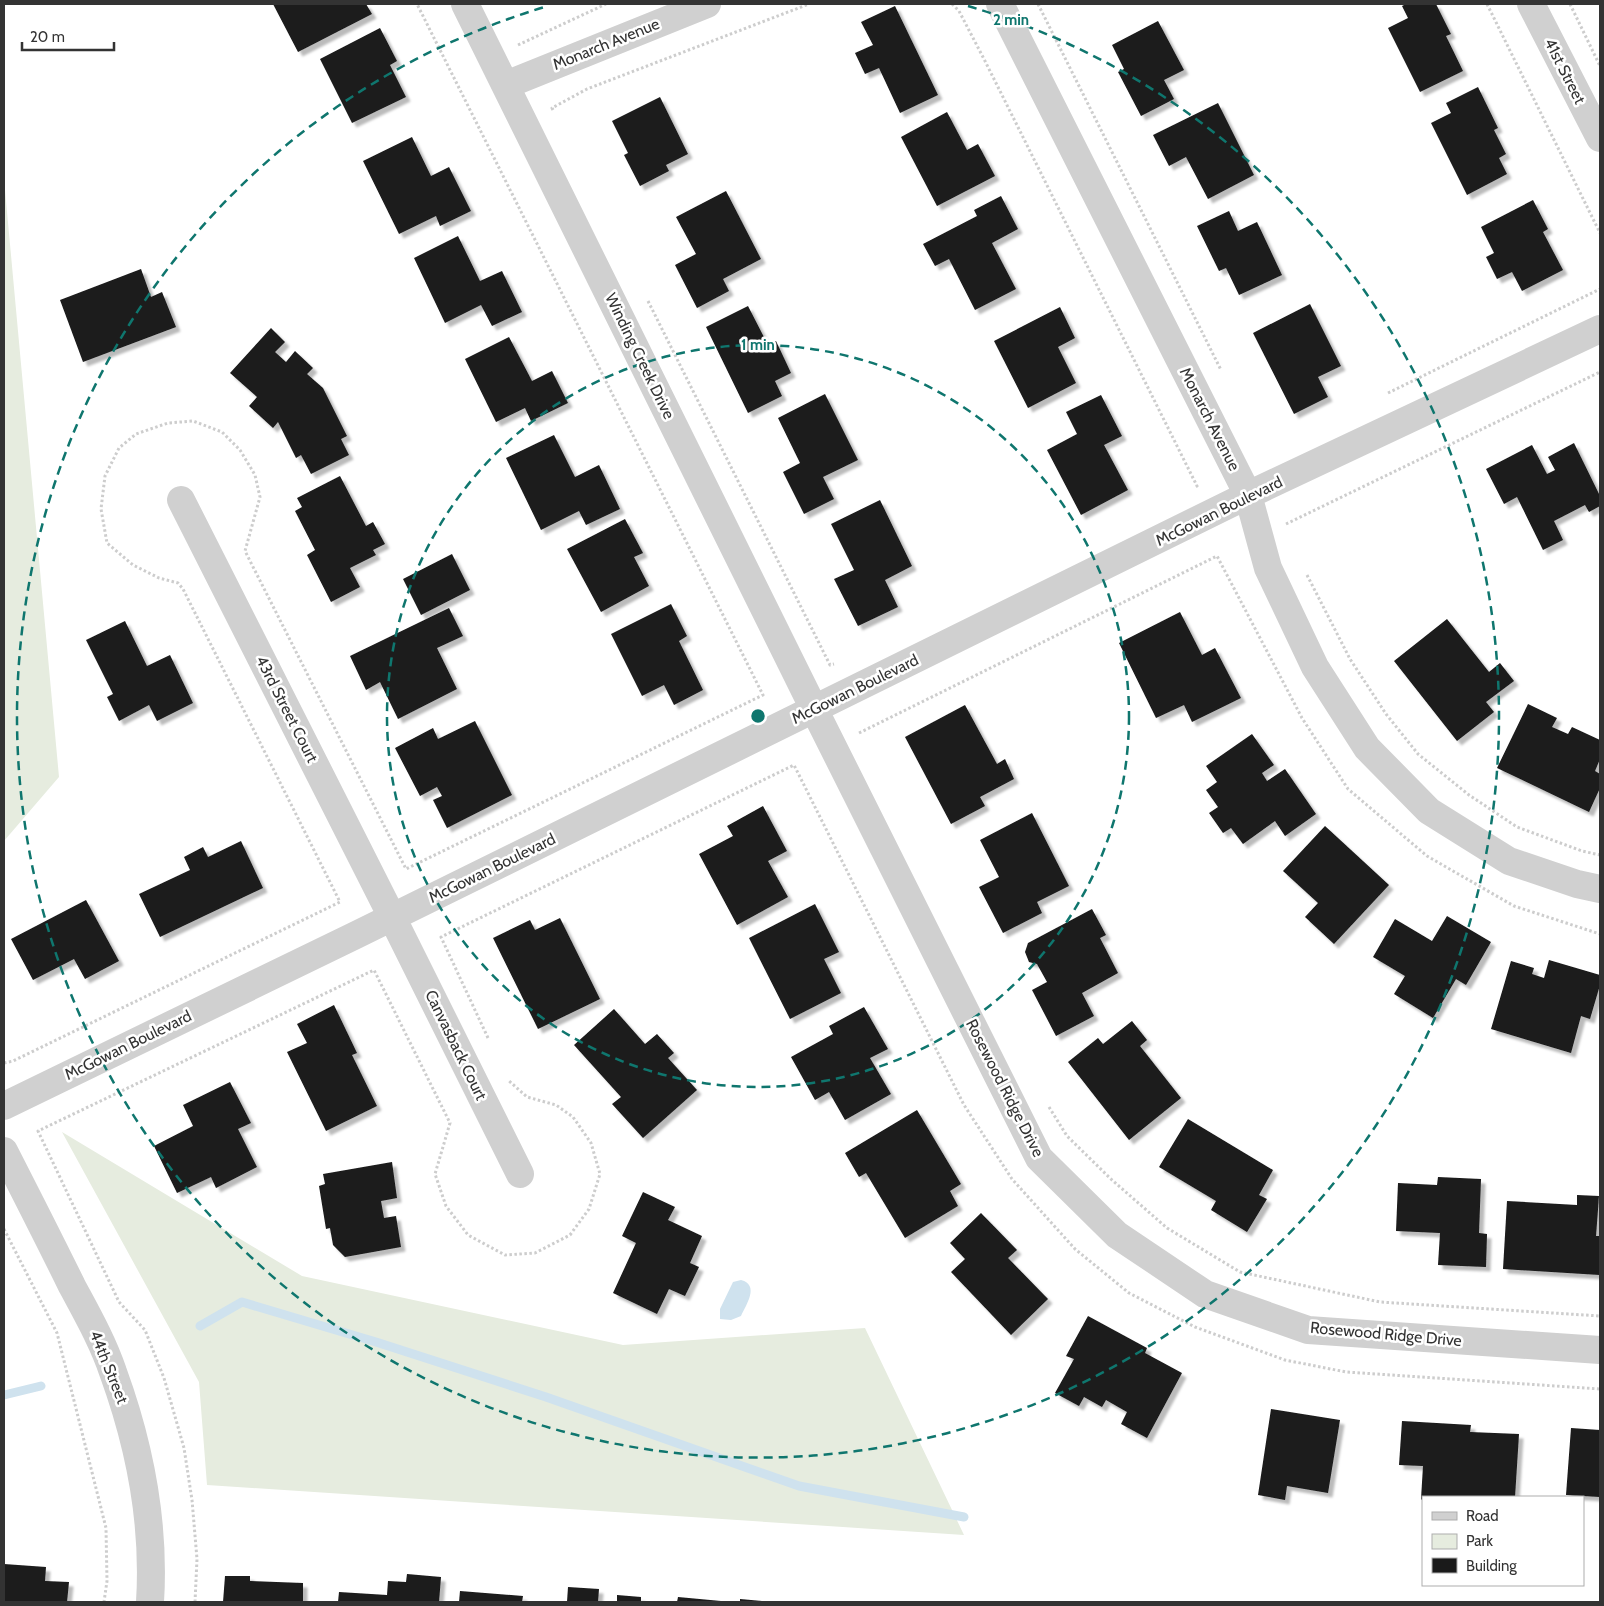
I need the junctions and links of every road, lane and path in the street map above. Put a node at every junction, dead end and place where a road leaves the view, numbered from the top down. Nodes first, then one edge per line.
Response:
1 (417, 4) edge
2 (465, 4) edge
3 (606, 4) edge
4 (707, 4) edge
5 (809, 4) edge
6 (952, 4) edge
7 (1000, 4) edge
8 (1038, 4) edge
9 (1487, 4) edge
10 (1530, 4) edge
11 (1570, 4) edge
12 (514, 37) dead end
13 (1600, 66) edge
14 (506, 85) junction
15 (556, 117) dead end
16 (1600, 138) edge
17 (1600, 233) edge
18 (1600, 289) edge
19 (644, 294) dead end
20 (1600, 329) edge
21 (1600, 372) edge
22 (1224, 375) dead end
23 (1388, 394) dead end
24 (1188, 490) dead end
25 (1248, 495) junction
26 (181, 500) dead end
27 (1282, 526) dead end
28 (1305, 570) dead end
29 (839, 661) dead end
30 (814, 709) junction
31 (858, 734) dead end
32 (1600, 855) edge
33 (1600, 889) edge
34 (392, 917) junction
35 (1600, 934) edge
36 (491, 1045) dead end
37 (4, 1063) edge
38 (504, 1072) dead end
39 (1047, 1103) dead end
40 (4, 1106) edge
41 (4, 1151) edge
42 (520, 1174) dead end
43 (4, 1229) edge
44 (1600, 1316) edge
45 (1600, 1350) edge
46 (1600, 1389) edge
47 (104, 1602) edge
48 (150, 1602) edge
49 (195, 1602) edge

1 - 37 path
2 - 14 street, Winding Creek Drive
3 - 12 path
4 - 14 street, Monarch Avenue
5 - 15 path
6 - 24 path
7 - 25 street, Monarch Avenue
8 - 22 path
9 - 17 path
10 - 16 street, 41st Street
11 - 13 path
14 - 30 street, Winding Creek Drive
18 - 23 path
19 - 29 path
20 - 25 street, McGowan Boulevard
21 - 27 path
25 - 30 street, McGowan Boulevard
25 - 33 street, Monarch Avenue
26 - 34 street, 43rd Street Court
28 - 32 path
30 - 34 street, McGowan Boulevard
30 - 45 street, Rosewood Ridge Drive
31 - 35 path
34 - 40 street, McGowan Boulevard
34 - 42 street, Canvasback Court
36 - 46 path
38 - 49 path
39 - 44 path
41 - 48 street, 44th Street
43 - 47 path

